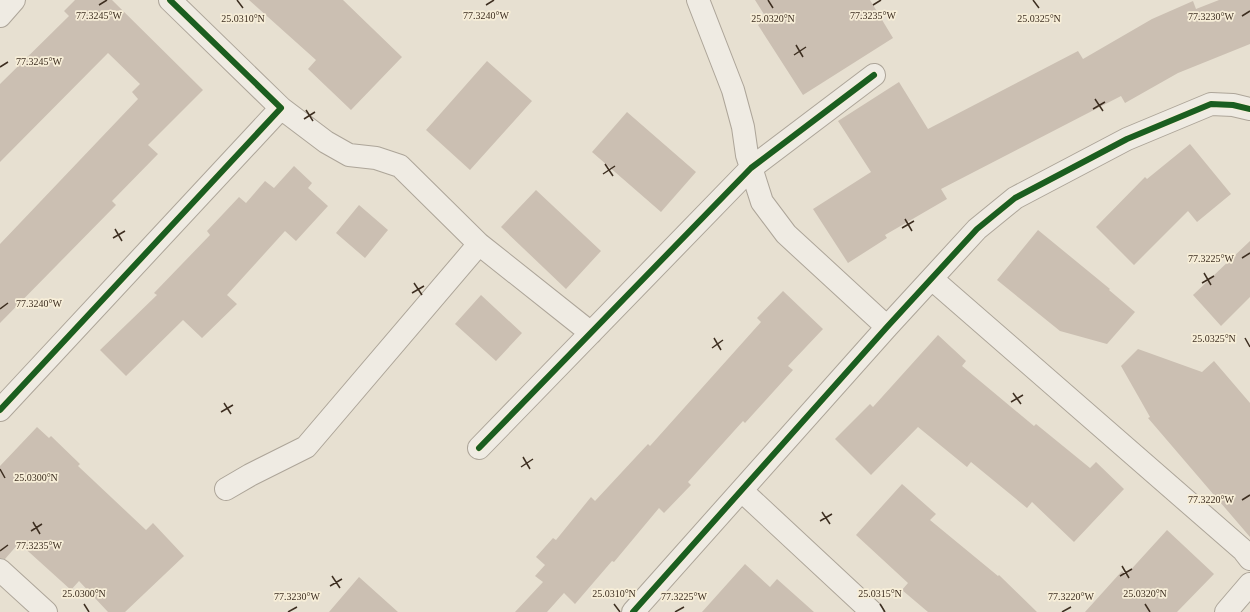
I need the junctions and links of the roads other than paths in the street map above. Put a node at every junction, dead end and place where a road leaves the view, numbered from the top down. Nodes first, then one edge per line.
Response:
1 (14, 0) edge
2 (170, 0) edge
3 (698, 0) edge
4 (0, 16) edge
5 (874, 76) dead end
6 (281, 108) junction
7 (1250, 109) edge
8 (751, 168) junction
9 (479, 244) junction
10 (932, 279) junction
11 (887, 327) junction
12 (591, 334) junction
13 (0, 410) edge
14 (479, 448) dead end
15 (226, 489) dead end
16 (742, 491) junction
17 (1250, 559) edge
18 (0, 570) edge
19 (1250, 584) edge
20 (46, 612) edge
21 (633, 612) edge
22 (872, 612) edge
23 (1226, 612) edge

1 - 4 street
2 - 6 street
3 - 8 street
5 - 8 street
6 - 9 street
6 - 13 street
7 - 10 street
8 - 11 street
8 - 12 street
9 - 12 street
9 - 15 street
10 - 11 street
10 - 17 street
11 - 16 street
12 - 14 street
16 - 21 street
16 - 22 street
18 - 20 street
19 - 23 street

